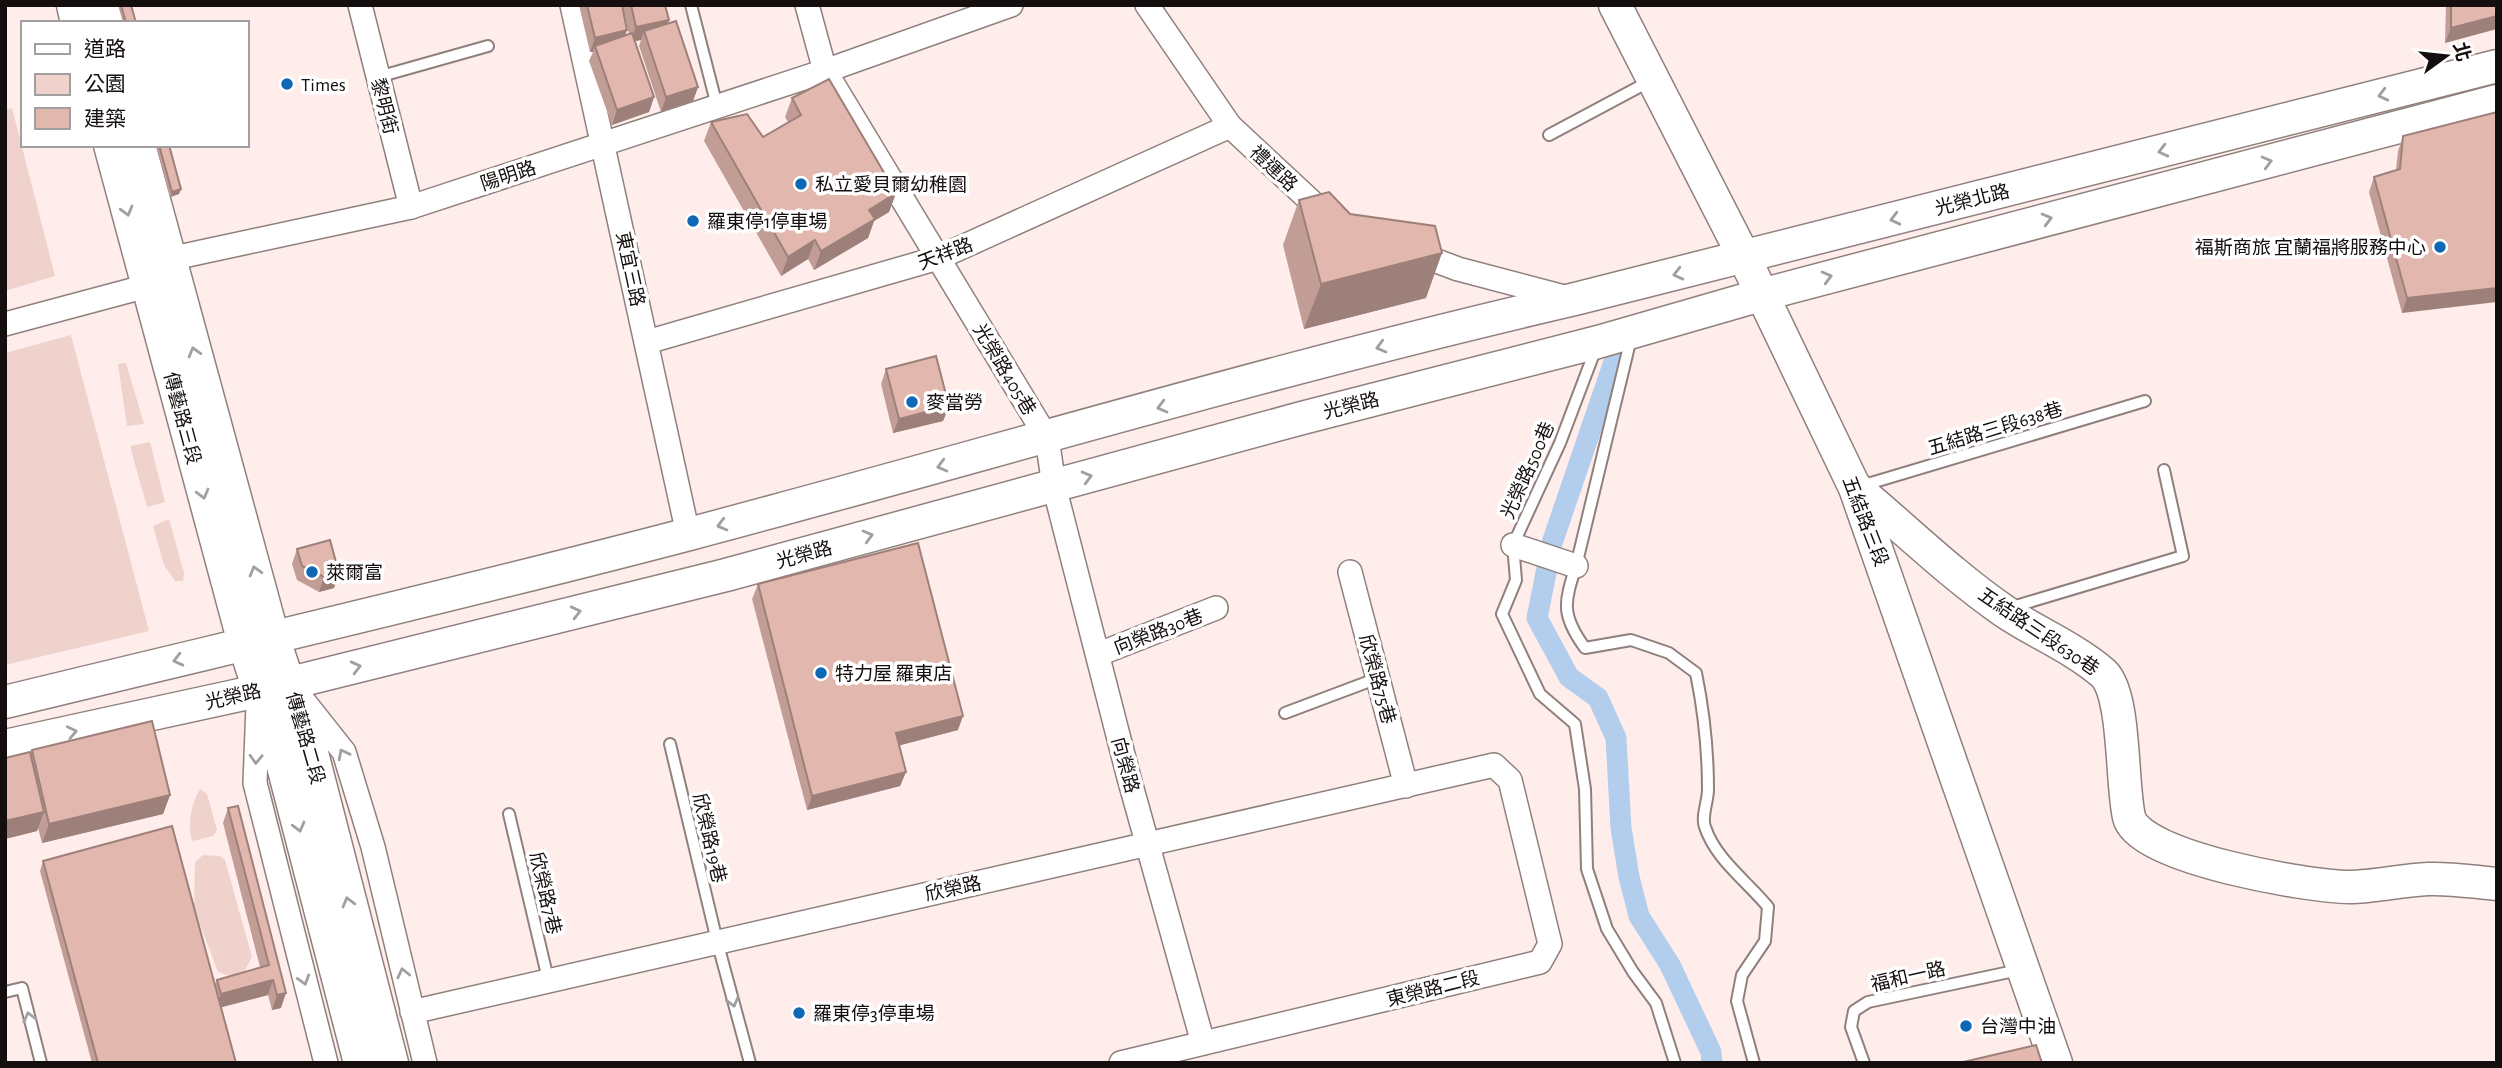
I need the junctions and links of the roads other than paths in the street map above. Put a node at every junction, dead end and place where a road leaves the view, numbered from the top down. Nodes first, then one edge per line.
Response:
1 (360, 5) edge
2 (572, 5) edge
3 (691, 5) edge
4 (807, 5) edge
5 (1011, 5) edge
6 (1147, 5) edge
7 (1615, 5) edge
8 (970, 12) edge
9 (488, 46) dead end
10 (2497, 66) edge
11 (825, 71) junction
12 (378, 77) junction
13 (1652, 79) junction
14 (2497, 101) edge
15 (717, 106) junction
16 (1230, 126) junction
17 (1549, 135) dead end
18 (604, 143) junction
19 (111, 147) edge
20 (140, 147) edge
21 (411, 207) junction
22 (1346, 226) edge
23 (1389, 243) edge
24 (1744, 257) junction
25 (938, 258) junction
26 (169, 259) junction
27 (147, 286) junction
28 (1761, 295) junction
29 (1575, 299) junction
30 (5, 324) edge
31 (1632, 331) junction
32 (647, 342) junction
33 (1598, 342) junction
34 (2145, 401) dead end
35 (1047, 438) junction
36 (2164, 470) dead end
37 (1054, 486) junction
38 (1856, 488) junction
39 (688, 534) junction
40 (1513, 545) junction
41 (1576, 566) junction
42 (1350, 572) dead end
43 (1216, 608) dead end
44 (2003, 610) junction
45 (259, 640) junction
46 (1099, 654) junction
47 (1378, 678) junction
48 (289, 683) junction
49 (258, 691) junction
50 (5, 702) edge
51 (1285, 713) dead end
52 (670, 744) dead end
53 (5, 746) edge
54 (1494, 765) joint
55 (1406, 786) junction
56 (509, 814) dead end
57 (1148, 844) junction
58 (2497, 884) edge
59 (717, 940) junction
60 (2024, 969) junction
61 (548, 979) junction
62 (5, 992) edge
63 (412, 1012) junction
64 (1203, 1043) junction
65 (41, 1063) edge
66 (326, 1063) edge
67 (360, 1063) edge
68 (392, 1063) edge
69 (425, 1063) edge
70 (750, 1063) edge
71 (1121, 1063) edge
72 (1675, 1063) edge
73 (1754, 1063) edge
74 (1864, 1063) edge
75 (2056, 1063) edge

1 - 12 street, 黎明街
2 - 18 street, 東宜三路
3 - 15 lane
4 - 11 street, 光榮路405巷
5 - 8 street, 陽明路
6 - 16 street, 禮運路
7 - 13 street, 五結路三段
8 - 11 street, 陽明路
9 - 12 lane
10 -> 24 street, 光榮北路
11 - 15 street, 陽明路
11 - 25 street, 光榮路405巷
12 - 21 street, 黎明街
13 - 17 lane
13 - 24 street, 五結路三段
28 -> 14 street, 光榮北路
15 - 18 street, 陽明路
16 - 22 street, 禮運路
16 - 25 street, 天祥路
18 - 21 street, 陽明路
18 - 32 street, 東宜三路
19 -> 27 street, 傳藝路三段
20 - 26 street, 傳藝路三段
21 - 26 street, 陽明路
23 - 29 street
24 - 28 street, 五結路三段
24 -> 29 street, 光榮北路
25 - 32 street, 天祥路
25 - 35 street, 光榮路405巷
26 - 27 street
45 -> 26 street, 傳藝路三段
27 - 30 street
27 -> 45 street, 傳藝路三段
28 - 31 street, 光榮北路
28 - 38 street, 五結路三段
29 -> 35 street, 光榮北路
31 - 33 street, 光榮北路
31 - 41 lane
32 - 39 street, 東宜三路
37 -> 33 street, 光榮路
33 - 40 lane, 光榮路500巷
34 - 38 lane, 五結路三段638巷
35 - 37 street, 光榮路405巷
35 -> 39 street
36 - 44 lane
37 - 46 street, 向榮路
48 -> 37 street, 光榮路
38 - 44 street, 五結路三段630巷
38 - 60 street, 五結路三段
39 - 45 street
40 - 41 street
40 - 72 lane, 光榮路500巷
41 - 73 lane
42 - 47 street, 欣榮路75巷
43 - 46 street, 向榮路30巷
44 - 58 street, 五結路三段630巷
45 - 48 street, 傳藝路三段
45 - 49 street, 傳藝路三段
45 -> 50 street
46 - 57 street, 向榮路
47 - 51 lane
47 - 55 street, 欣榮路75巷
48 - 49 street, 光榮路
63 -> 48 street, 傳藝路二段
68 -> 48 street, 傳藝路二段
53 -> 49 street, 光榮路
49 -> 66 street, 傳藝路二段
49 -> 67 street, 傳藝路二段
52 - 59 lane, 欣榮路19巷
54 - 55 street, 欣榮路
54 - 64 street, 東榮路二段
55 - 57 street, 欣榮路
56 - 61 lane, 欣榮路7巷
57 - 59 street, 欣榮路
57 - 64 street, 向榮路
59 - 61 street, 欣榮路
59 -> 70 lane, 欣榮路19巷
60 - 74 lane, 福和一路
60 - 75 street, 五結路三段
61 - 63 street, 欣榮路
65 -> 62 lane
63 - 69 street, 傳藝路二段
64 - 71 street, 東榮路二段

